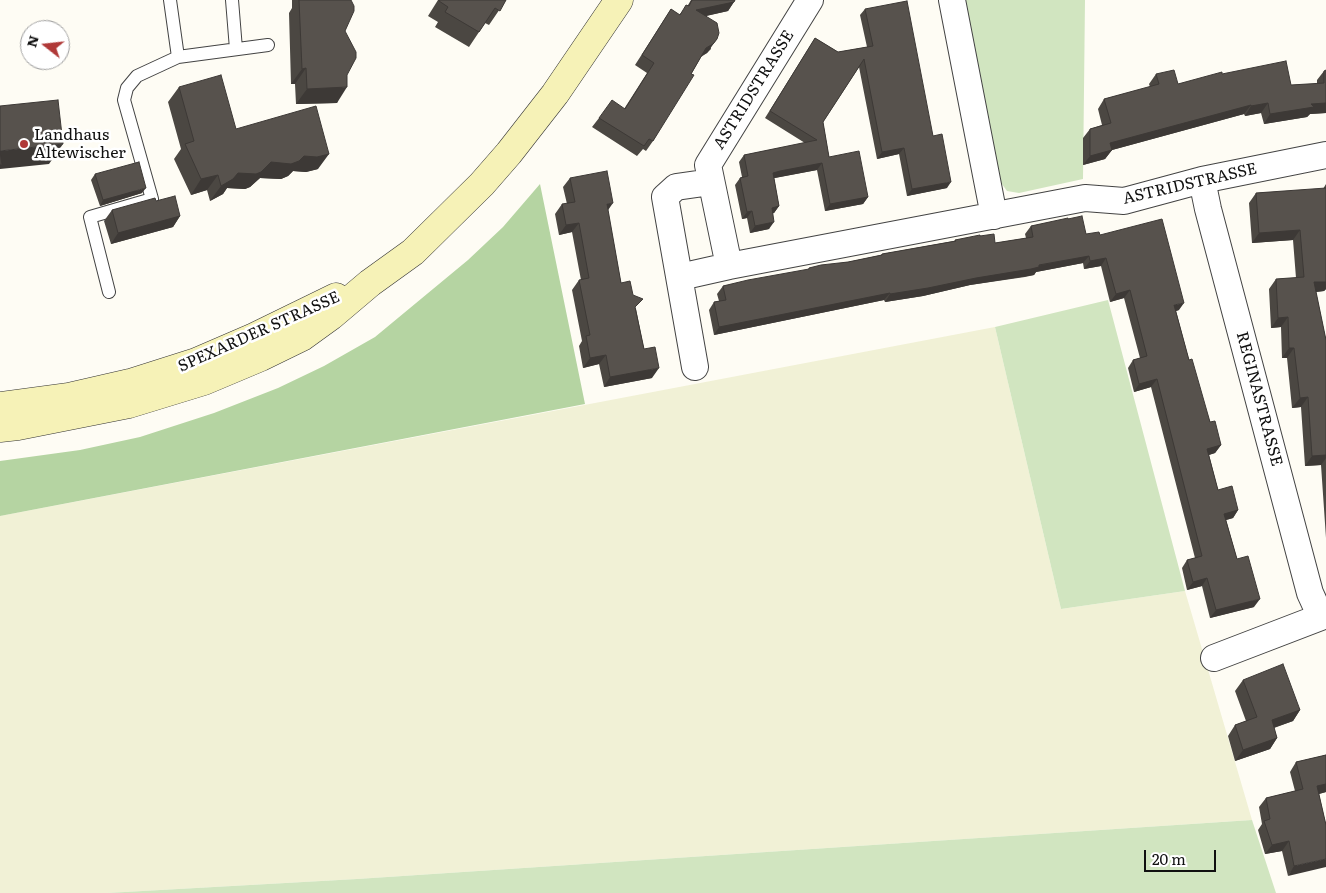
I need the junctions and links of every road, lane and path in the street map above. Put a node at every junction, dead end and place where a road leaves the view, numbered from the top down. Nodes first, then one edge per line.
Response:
1 (170, 0) edge
2 (232, 0) edge
3 (619, 0) edge
4 (810, 0) edge
5 (952, 0) edge
6 (268, 45) dead end
7 (236, 49) junction
8 (178, 56) junction
9 (1326, 155) edge
10 (1202, 180) junction
11 (711, 182) junction
12 (994, 216) junction
13 (729, 266) junction
14 (680, 277) junction
15 (370, 283) junction
16 (109, 292) dead end
17 (695, 367) dead end
18 (0, 406) edge
19 (0, 428) edge
20 (1323, 616) edge
21 (1214, 658) dead end

1 - 8 lane
2 - 7 lane
3 - 15 main road, SPEXARDER STRASSE
4 - 11 street, ASTRIDSTRASSE
5 - 12 street
6 - 7 lane
7 - 8 lane
8 - 16 lane
9 - 10 street, ASTRIDSTRASSE
10 - 12 street, ASTRIDSTRASSE
10 - 20 street, REGINASTRASSE
11 - 13 street, ASTRIDSTRASSE
11 - 14 street
12 - 13 street, ASTRIDSTRASSE
13 - 14 street, ASTRIDSTRASSE
14 - 17 street
15 - 18 main road, SPEXARDER STRASSE
15 - 19 main road, SPEXARDER STRASSE
20 - 21 street

